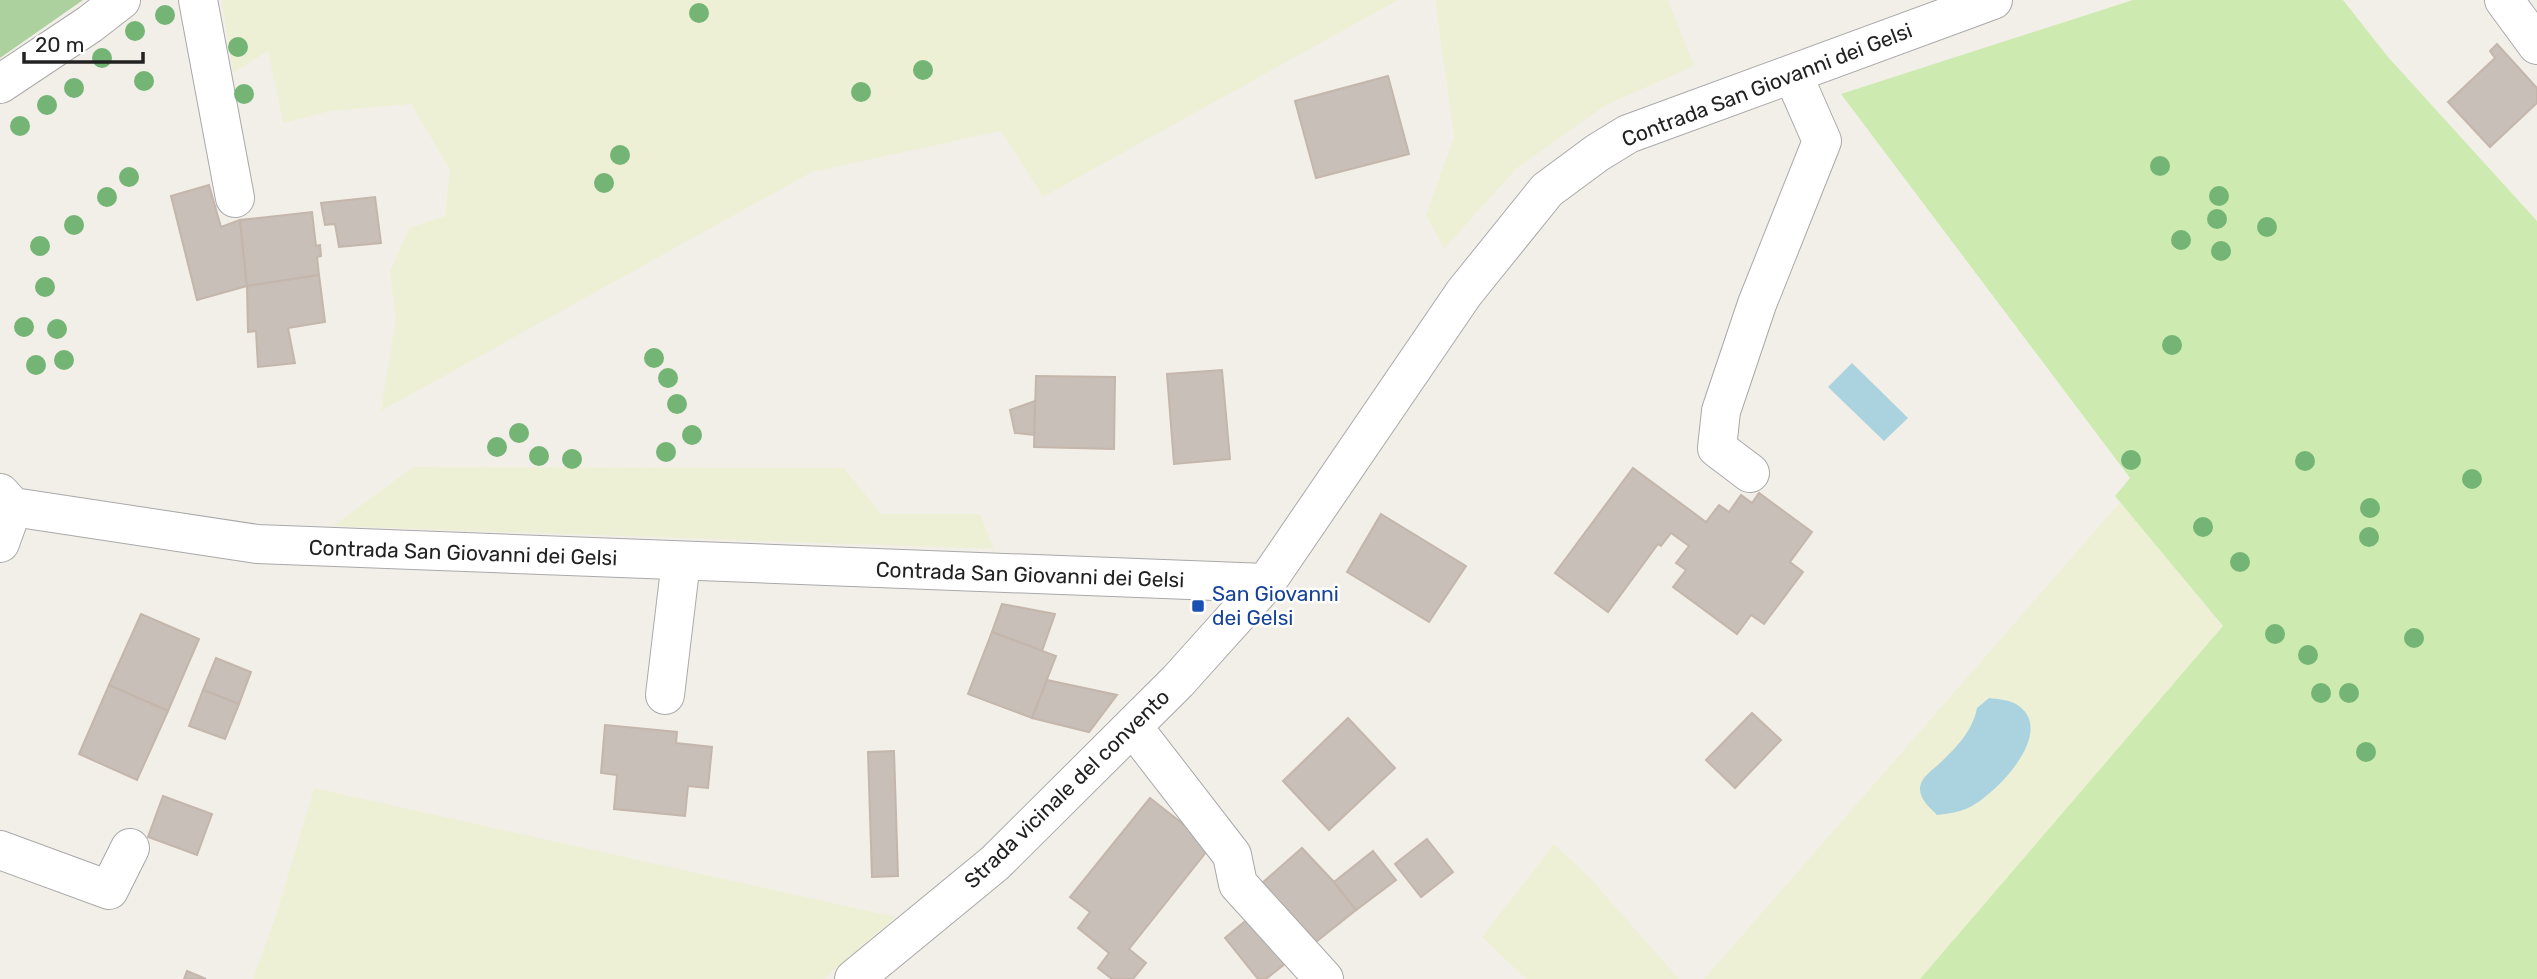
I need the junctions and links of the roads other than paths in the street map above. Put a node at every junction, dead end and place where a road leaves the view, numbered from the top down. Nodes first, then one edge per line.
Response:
1 (121, 0) edge
2 (198, 0) edge
3 (1993, 0) edge
4 (2504, 0) edge
5 (2537, 45) edge
6 (1793, 75) junction
7 (0, 85) edge
8 (235, 198) dead end
9 (1750, 472) dead end
10 (7, 500) edge
11 (0, 542) edge
12 (681, 561) junction
13 (1266, 583) junction
14 (665, 695) dead end
15 (1133, 727) junction
16 (130, 848) dead end
17 (0, 850) edge
18 (854, 979) edge
19 (1324, 979) edge

1 - 7 street
2 - 8 street
3 - 6 street, Contrada San Giovanni dei Gelsi
4 - 5 street
6 - 9 street
6 - 13 street, Contrada San Giovanni dei Gelsi
10 - 11 street
10 - 12 street, Contrada San Giovanni dei Gelsi
12 - 13 street, Contrada San Giovanni dei Gelsi
12 - 14 street
13 - 15 street, Strada vicinale del convento
15 - 18 street, Strada vicinale del convento
15 - 19 street
16 - 17 street

